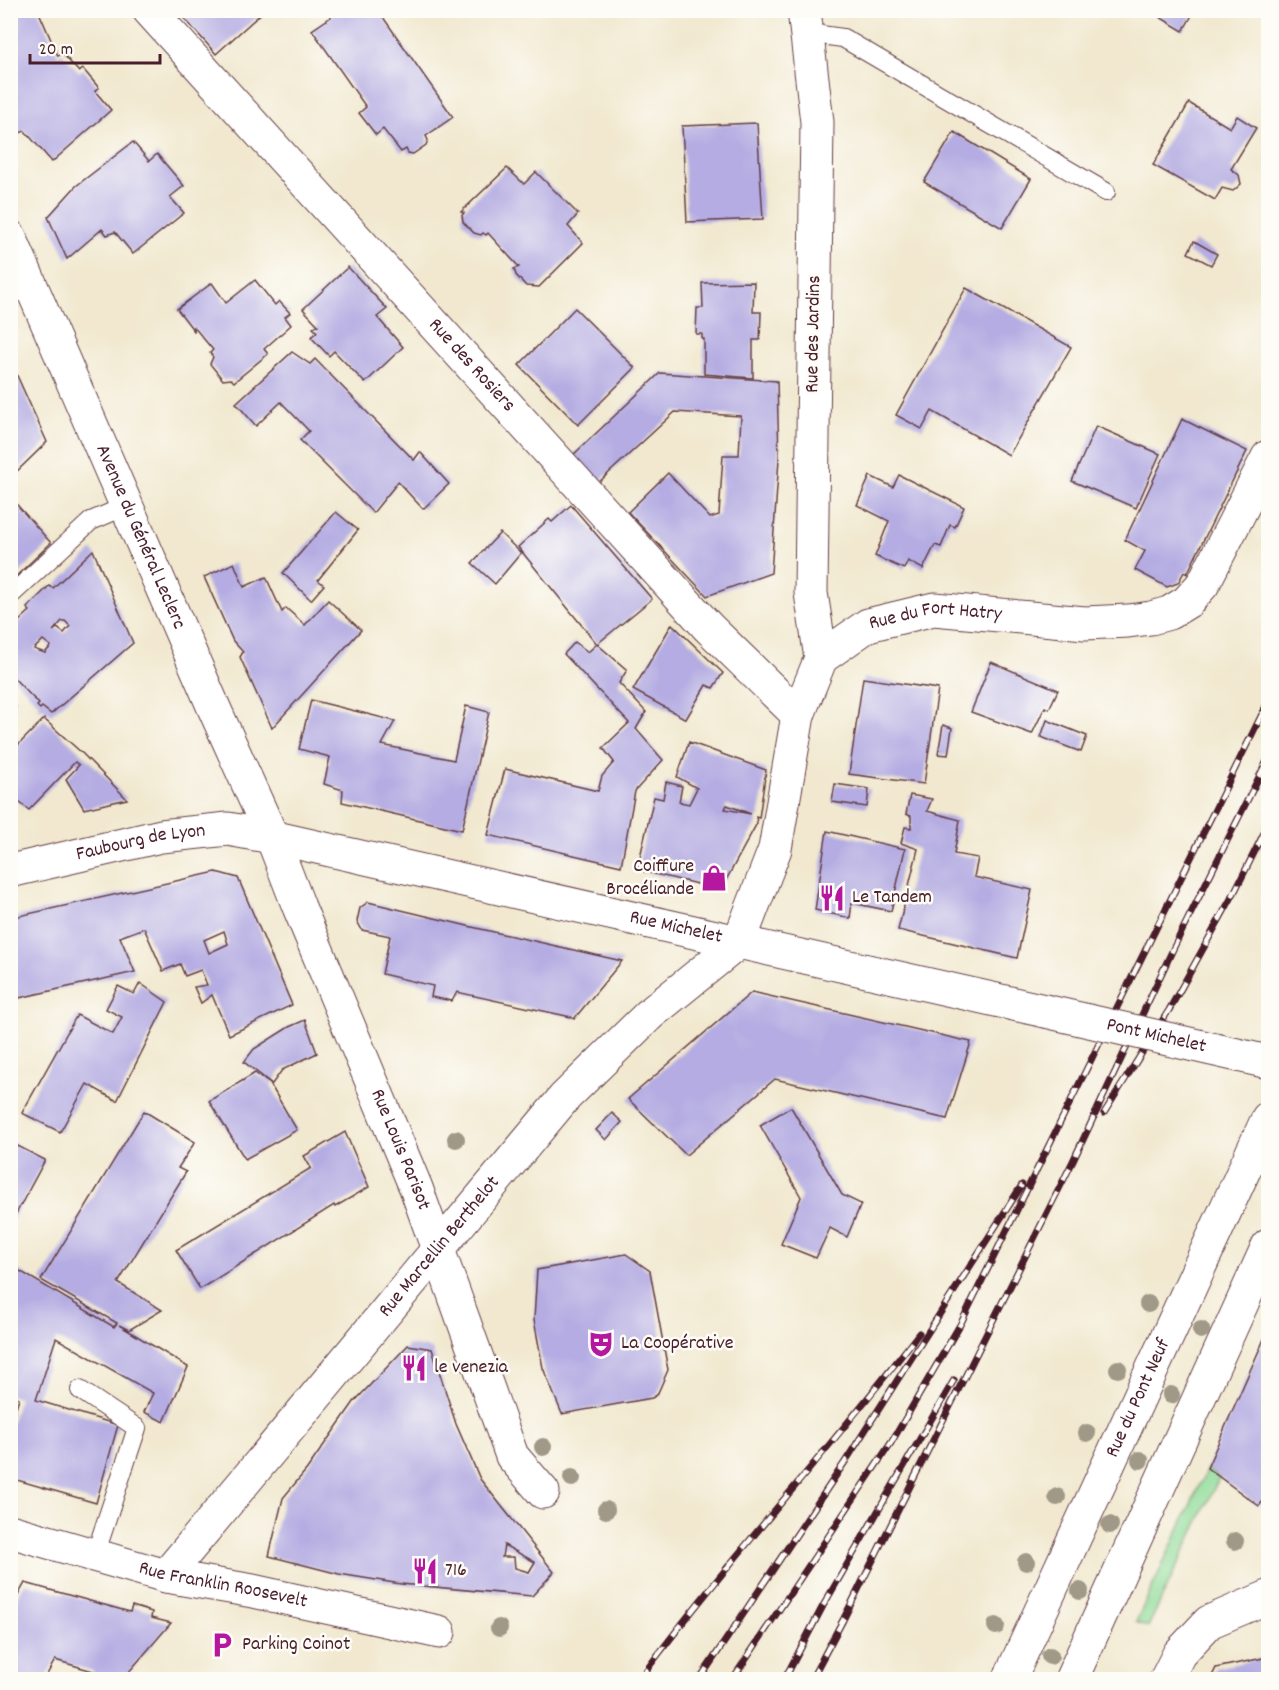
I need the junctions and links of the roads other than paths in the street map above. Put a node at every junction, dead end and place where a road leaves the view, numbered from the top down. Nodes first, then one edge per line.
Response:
1 (149, 10) edge
2 (805, 22) edge
3 (1106, 192) dead end
4 (10, 237) edge
5 (1269, 457) edge
6 (126, 506) junction
7 (10, 596) edge
8 (821, 658) junction
9 (798, 715) junction
10 (272, 837) junction
11 (10, 871) edge
12 (739, 942) junction
13 (1045, 1011) joint
14 (1269, 1062) edge
15 (1269, 1118) edge
16 (1269, 1246) edge
17 (439, 1251) junction
18 (80, 1389) dead end
19 (543, 1492) dead end
20 (10, 1531) edge
21 (95, 1555) junction
22 (166, 1576) junction
23 (1269, 1598) edge
24 (439, 1632) dead end
25 (1009, 1680) edge
26 (1071, 1680) edge
27 (1166, 1680) edge

1 - 9 street, Rue des Rosiers
2 - 3 lane
2 - 8 street, Rue des Jardins
4 - 6 street, Avenue du Général Leclerc
5 - 8 street, Rue du Fort Hatry
6 - 7 lane
6 - 10 street, Avenue du Général Leclerc
8 - 9 street
9 - 12 street
10 - 11 street, Faubourg de Lyon
10 - 12 street, Rue Michelet
10 - 17 street, Rue Louis Parisot
12 - 13 street, Rue Michelet
12 - 17 street, Rue Marcellin Berthelot
13 - 14 street, Pont Michelet, bridge
15 - 25 street, Rue du Pont Neuf
16 - 26 street
17 - 19 street, Rue Louis Parisot
17 - 22 street, Rue Marcellin Berthelot
18 - 21 lane
20 - 21 street, Rue Franklin Roosevelt
21 - 22 street, Rue Franklin Roosevelt
22 - 24 street, Rue Franklin Roosevelt
23 - 27 street

